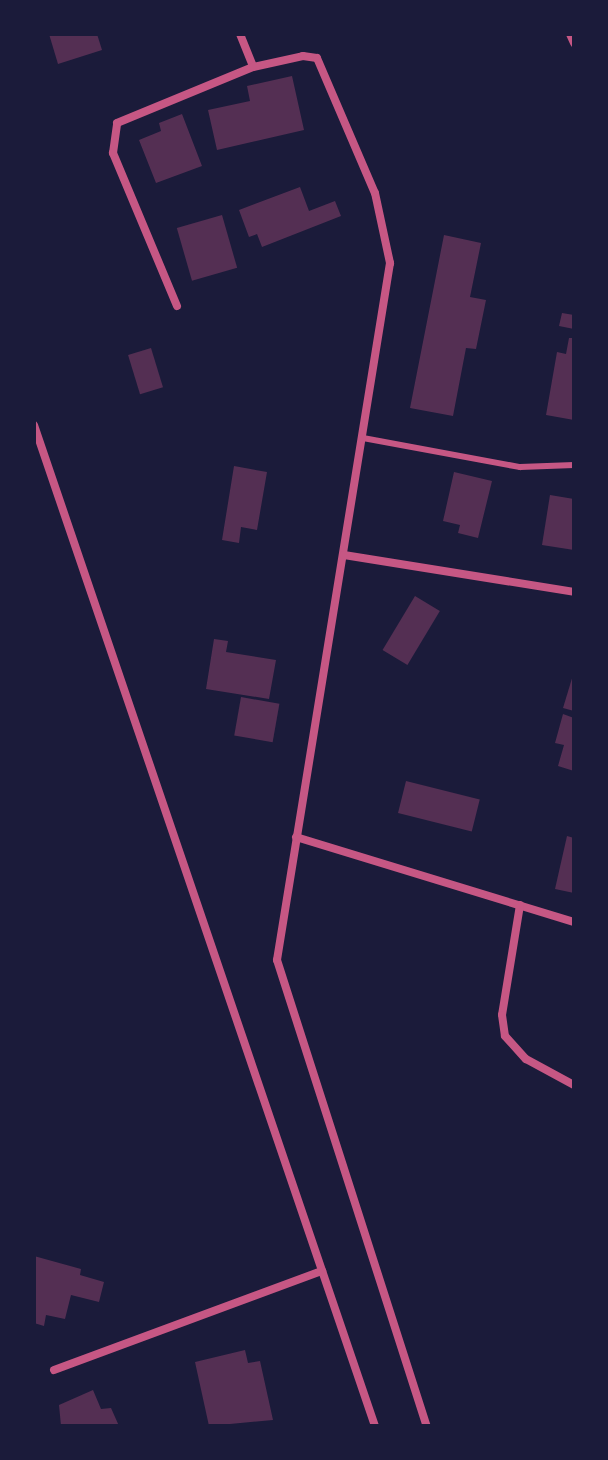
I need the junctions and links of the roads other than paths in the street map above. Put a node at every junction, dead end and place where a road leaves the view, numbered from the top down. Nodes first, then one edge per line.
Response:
1 (240, 34) edge
2 (570, 34) edge
3 (574, 43) edge
4 (253, 67) junction
5 (177, 306) dead end
6 (34, 425) edge
7 (363, 438) junction
8 (574, 465) edge
9 (344, 555) junction
10 (574, 592) edge
11 (296, 837) junction
12 (520, 905) junction
13 (574, 922) edge
14 (574, 1085) edge
15 (322, 1271) junction
16 (54, 1370) dead end
17 (375, 1426) edge
18 (427, 1426) edge

1 - 4 street
2 - 3 street
4 - 5 street
4 - 7 street
6 - 15 street
7 - 8 lane
7 - 9 street
9 - 10 street
9 - 11 street
11 - 12 street
11 - 18 street
12 - 13 street
12 - 14 street
15 - 16 street
15 - 17 street

